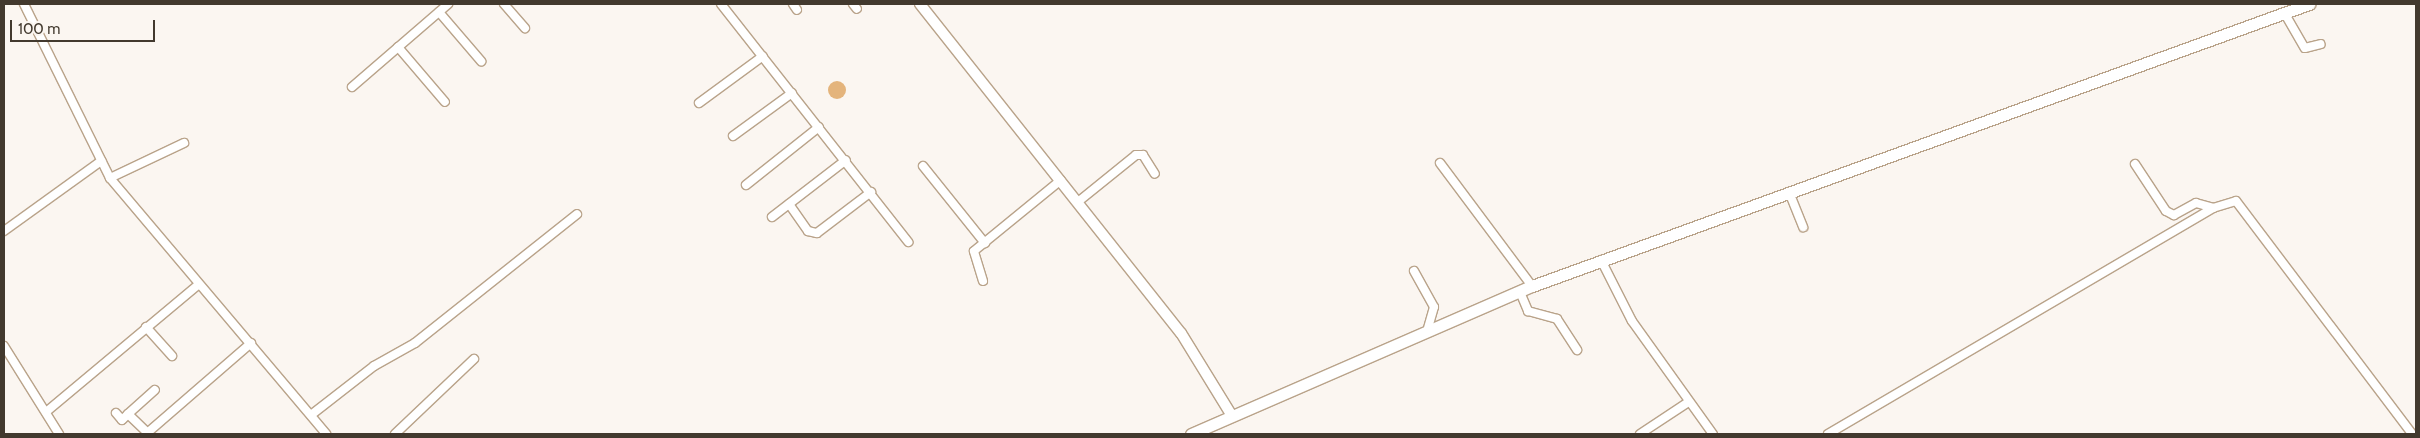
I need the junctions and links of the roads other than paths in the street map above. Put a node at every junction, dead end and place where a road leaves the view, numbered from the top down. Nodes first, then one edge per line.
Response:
1 (24, 4) edge
2 (448, 4) edge
3 (504, 4) edge
4 (721, 4) edge
5 (920, 4) edge
6 (2309, 4) edge
7 (439, 12) junction
8 (2285, 14) junction
9 (525, 28) dead end
10 (2322, 44) dead end
11 (398, 47) junction
12 (763, 56) junction
13 (481, 62) dead end
14 (352, 87) dead end
15 (792, 92) junction
16 (445, 102) dead end
17 (699, 103) dead end
18 (819, 127) junction
19 (733, 136) dead end
20 (184, 143) dead end
21 (101, 160) junction
22 (846, 160) junction
23 (1440, 163) dead end
24 (2135, 164) dead end
25 (923, 166) dead end
26 (1156, 174) dead end
27 (110, 178) junction
28 (1061, 180) junction
29 (746, 185) dead end
30 (871, 192) junction
31 (1789, 192) junction
32 (1079, 201) junction
33 (789, 204) junction
34 (2213, 208) junction
35 (577, 214) dead end
36 (772, 217) dead end
37 (1803, 227) dead end
38 (4, 231) edge
39 (908, 242) dead end
40 (985, 243) junction
41 (1601, 260) junction
42 (1414, 271) dead end
43 (983, 281) dead end
44 (198, 285) junction
45 (1532, 286) junction
46 (1520, 292) junction
47 (146, 328) junction
48 (1427, 332) junction
49 (251, 343) junction
50 (4, 346) edge
51 (1577, 350) dead end
52 (172, 356) dead end
53 (474, 359) dead end
54 (155, 390) dead end
55 (1687, 403) junction
56 (46, 412) junction
57 (116, 413) dead end
58 (128, 414) junction
59 (311, 415) junction
60 (1232, 416) junction
61 (147, 433) edge
62 (59, 434) edge
63 (326, 434) edge
64 (395, 434) edge
65 (1191, 434) edge
66 (1640, 434) edge
67 (1713, 434) edge
68 (1828, 434) edge
69 (2412, 434) edge

1 - 21 street
2 - 7 street
3 - 9 street
4 - 12 street
5 - 28 street
6 - 8 main road
7 - 11 street
7 - 13 street
8 - 10 street
8 - 31 main road
11 - 14 street
11 - 16 street
12 - 15 street
12 - 17 street
15 - 18 street
15 - 19 street
18 - 22 street
18 - 29 street
20 - 27 street
21 - 27 street
21 - 38 street
22 - 30 street
22 - 33 street
23 - 45 street
24 - 34 street
25 - 40 street
26 - 32 street
27 - 44 street
28 - 32 street
28 - 40 street
30 - 33 street
30 - 39 street
31 - 37 street
31 - 41 main road
32 - 60 street
33 - 36 street
34 - 68 street
34 - 69 street
35 - 59 street
40 - 43 street
41 - 45 main road
41 - 55 street
42 - 48 street
44 - 47 street
44 - 49 street
45 - 46 main road
46 - 48 main road
46 - 51 street
47 - 52 street
47 - 56 street
48 - 60 main road
49 - 59 street
49 - 61 street
50 - 56 street
53 - 64 street
54 - 58 street
55 - 66 street
55 - 67 street
56 - 62 street
57 - 58 street
58 - 61 street
59 - 63 street
60 - 65 main road

